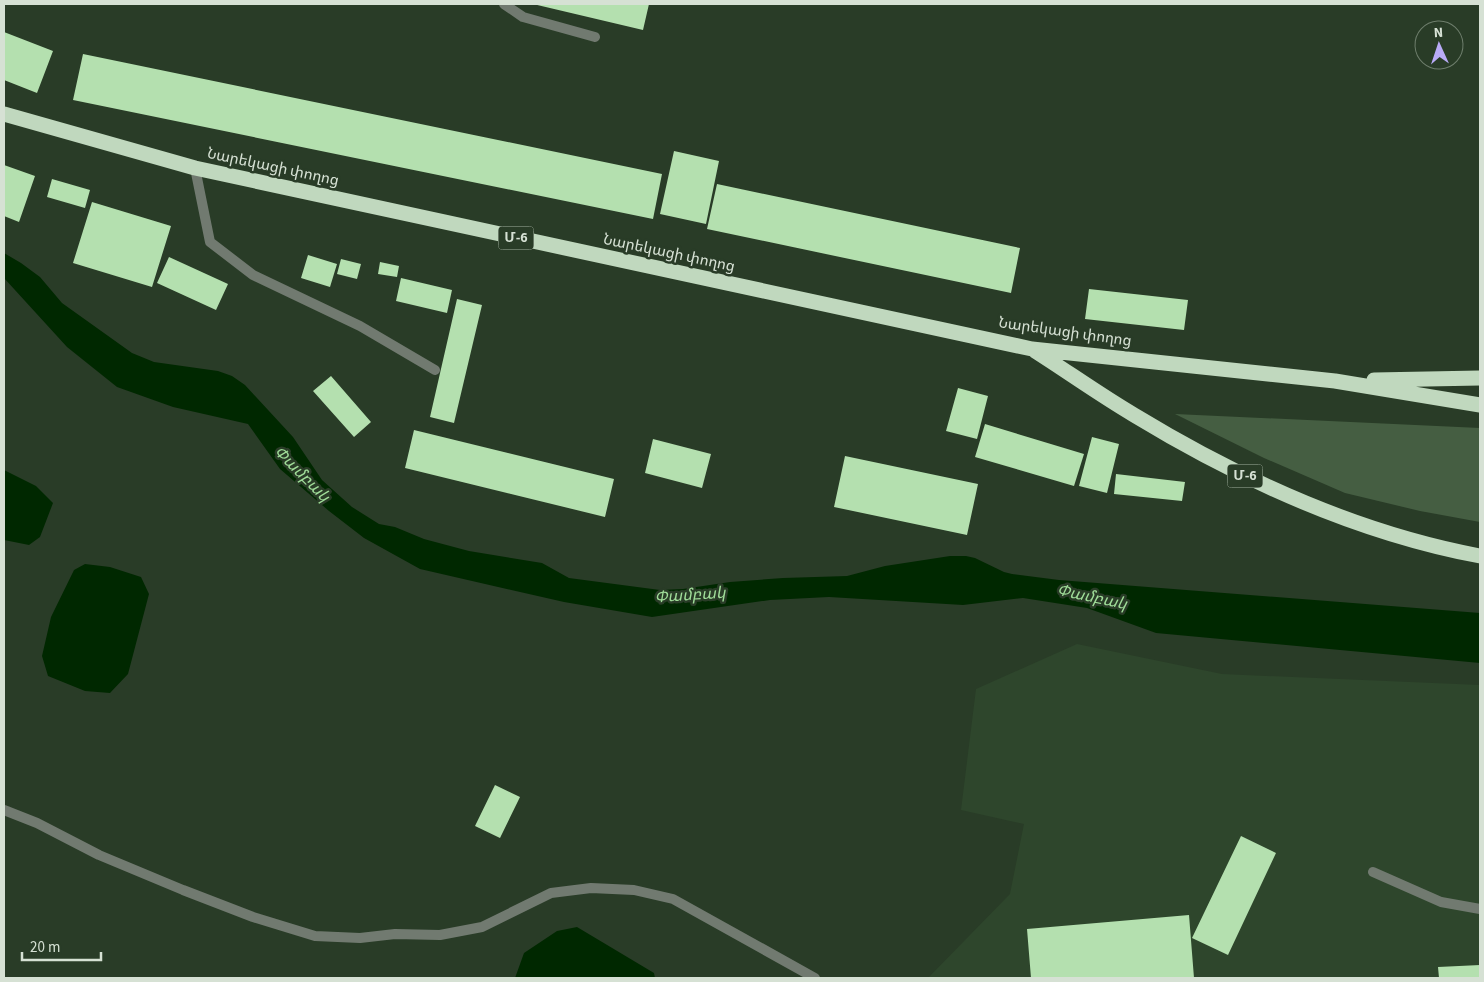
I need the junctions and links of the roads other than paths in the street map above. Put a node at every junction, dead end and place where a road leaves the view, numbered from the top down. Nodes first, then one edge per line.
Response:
1 (504, 4) edge
2 (595, 36) dead end
3 (4, 114) edge
4 (195, 168) junction
5 (1032, 349) junction
6 (435, 370) dead end
7 (1480, 378) edge
8 (1335, 381) junction
9 (1480, 405) edge
10 (1480, 556) edge
11 (4, 810) edge
12 (1373, 872) dead end
13 (1480, 909) edge
14 (815, 978) edge

1 - 2 street
3 - 4 highway, Նարեկացի փողոց / Մ-6
4 - 5 highway, Նարեկացի փողոց / Մ-6
4 - 6 street
5 - 8 highway, Նարեկացի փողոց / Մ-6
5 - 10 highway, Մ-6 / Մ-6
7 - 8 highway, Մ-6
8 - 9 highway, Մ-6
11 - 14 street
12 - 13 street

